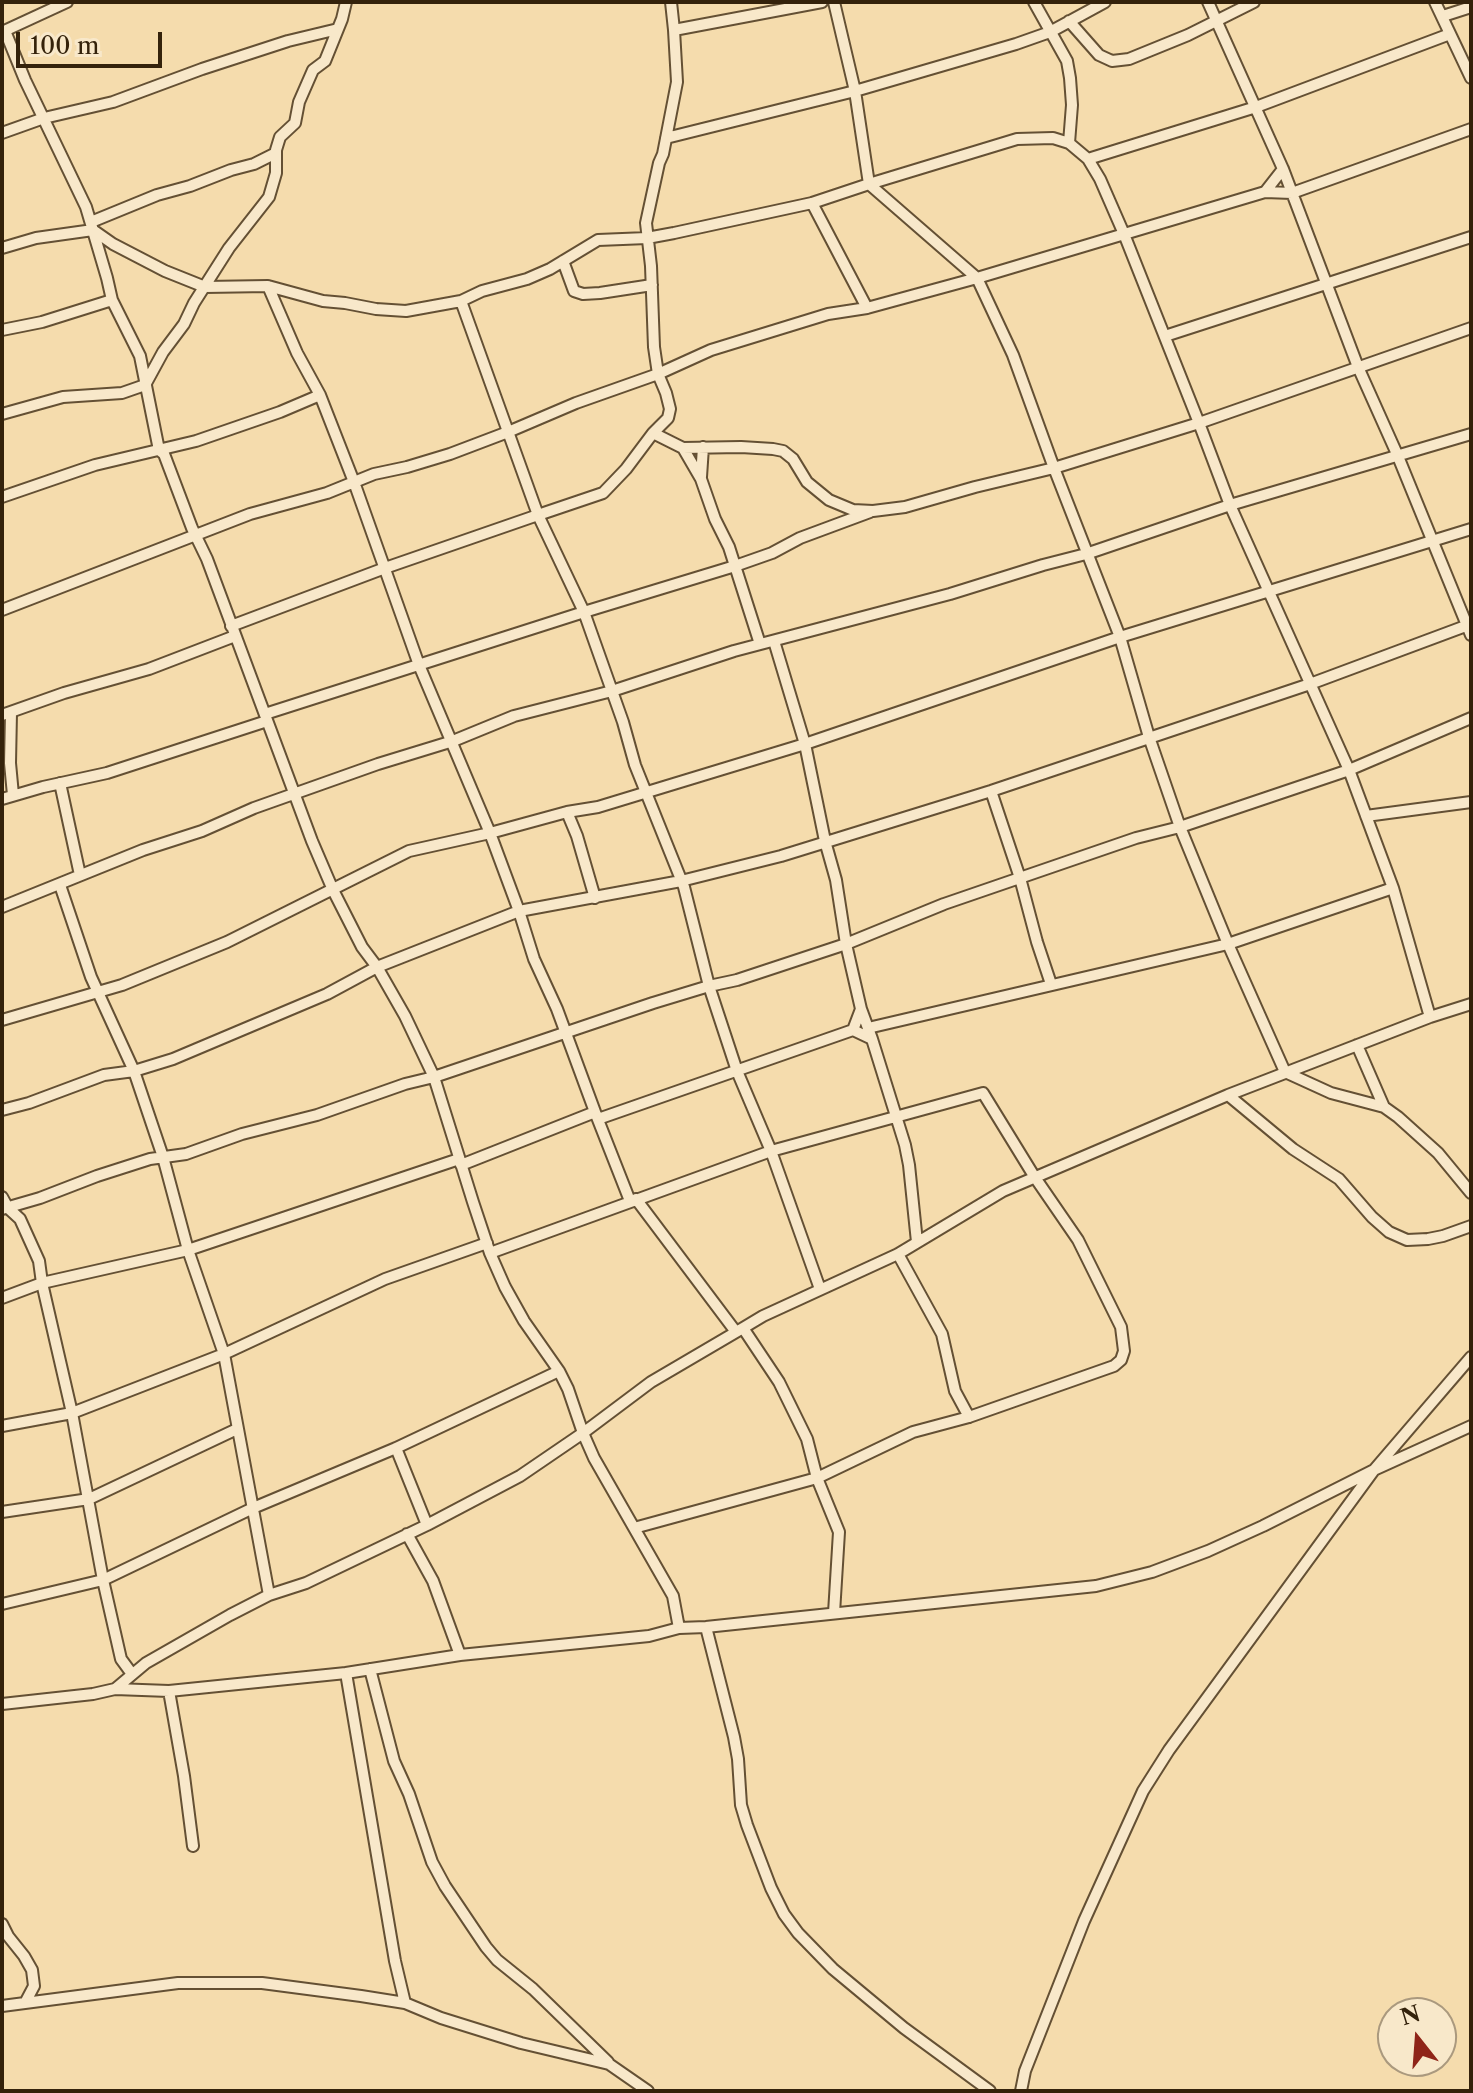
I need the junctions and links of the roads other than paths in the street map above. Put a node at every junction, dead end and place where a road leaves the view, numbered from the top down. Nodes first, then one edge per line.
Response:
1 (67, 2) edge
2 (346, 2) edge
3 (671, 2) edge
4 (822, 2) edge
5 (834, 2) edge
6 (1034, 2) edge
7 (1105, 2) edge
8 (1208, 2) edge
9 (1254, 2) edge
10 (1435, 2) edge
11 (1471, 7) edge
12 (1443, 16) junction
13 (1216, 20) junction
14 (1069, 21) junction
15 (338, 29) junction
16 (674, 30) junction
17 (3, 32) edge
18 (1050, 32) junction
19 (1450, 34) junction
20 (1471, 78) edge
21 (855, 91) junction
22 (1256, 107) junction
23 (44, 118) junction
24 (1471, 129) edge
25 (2, 133) edge
26 (666, 138) junction
27 (1069, 143) junction
28 (276, 153) junction
29 (1088, 159) junction
30 (1283, 169) junction
31 (869, 184) junction
32 (1265, 192) junction
33 (1292, 193) junction
34 (812, 203) junction
35 (92, 226) junction
36 (1124, 234) junction
37 (1471, 237) edge
38 (647, 238) junction
39 (2, 248) edge
40 (563, 261) junction
41 (977, 278) junction
42 (1325, 284) junction
43 (652, 285) junction
44 (268, 286) junction
45 (205, 287) junction
46 (112, 300) junction
47 (461, 301) junction
48 (867, 308) junction
49 (1471, 328) edge
50 (2, 330) edge
51 (1165, 336) junction
52 (1358, 367) junction
53 (658, 374) junction
54 (145, 385) junction
55 (320, 395) junction
56 (2, 414) edge
57 (1199, 423) junction
58 (508, 432) junction
59 (653, 433) junction
60 (1471, 434) edge
61 (703, 447) junction
62 (683, 448) junction
63 (159, 450) junction
64 (1397, 454) junction
65 (1054, 468) junction
66 (701, 479) junction
67 (354, 482) junction
68 (2, 497) edge
69 (1230, 505) junction
70 (873, 511) junction
71 (538, 515) junction
72 (1471, 529) edge
73 (195, 535) junction
74 (1432, 541) junction
75 (1086, 554) junction
76 (735, 566) junction
77 (385, 568) junction
78 (1270, 591) junction
79 (2, 610) edge
80 (584, 612) junction
81 (1470, 628) edge
82 (233, 631) junction
83 (1120, 637) junction
84 (774, 641) junction
85 (760, 644) junction
86 (419, 665) junction
87 (1310, 684) junction
88 (612, 691) junction
89 (6, 714) edge
90 (266, 718) junction
91 (1471, 718) edge
92 (1149, 737) junction
93 (453, 741) junction
94 (805, 744) junction
95 (1349, 770) junction
96 (60, 783) junction
97 (647, 791) junction
98 (991, 791) junction
99 (294, 794) junction
100 (8, 797) edge
101 (1471, 802) edge
102 (567, 812) junction
103 (1366, 816) junction
104 (1180, 827) junction
105 (490, 833) junction
106 (825, 841) junction
107 (80, 875) junction
108 (1020, 878) junction
109 (681, 881) junction
110 (60, 885) junction
111 (1393, 888) junction
112 (333, 890) junction
113 (595, 898) junction
114 (2, 907) edge
115 (519, 911) junction
116 (846, 944) junction
117 (1228, 944) junction
118 (377, 967) junction
119 (1051, 984) junction
120 (709, 986) junction
121 (98, 991) junction
122 (1471, 1004) edge
123 (861, 1009) junction
124 (1430, 1017) junction
125 (2, 1020) edge
126 (853, 1030) junction
127 (566, 1033) junction
128 (870, 1033) junction
129 (1357, 1045) junction
130 (134, 1071) junction
131 (737, 1071) junction
132 (1285, 1072) junction
133 (434, 1077) junction
134 (1228, 1095) junction
135 (1384, 1107) junction
136 (2, 1110) edge
137 (596, 1116) junction
138 (895, 1116) junction
139 (771, 1151) junction
140 (163, 1157) junction
141 (460, 1162) junction
142 (1034, 1176) junction
143 (1471, 1193) edge
144 (2, 1197) edge
145 (633, 1200) junction
146 (5, 1208) edge
147 (1471, 1226) edge
148 (917, 1242) junction
149 (489, 1248) junction
150 (188, 1250) junction
151 (898, 1254) junction
152 (42, 1283) junction
153 (820, 1289) junction
154 (2, 1298) edge
155 (739, 1330) junction
156 (224, 1354) junction
157 (1471, 1357) edge
158 (559, 1371) junction
159 (72, 1413) junction
160 (969, 1417) junction
161 (2, 1426) edge
162 (1471, 1426) edge
163 (237, 1429) junction
164 (583, 1433) junction
165 (396, 1448) junction
166 (1374, 1470) junction
167 (817, 1478) junction
168 (89, 1499) junction
169 (253, 1508) junction
170 (2, 1512) edge
171 (427, 1525) junction
172 (634, 1528) junction
173 (407, 1534) junction
174 (103, 1580) junction
175 (269, 1595) junction
176 (2, 1604) edge
177 (834, 1613) junction
178 (706, 1627) junction
179 (679, 1628) junction
180 (460, 1655) junction
181 (370, 1669) junction
182 (346, 1673) junction
183 (132, 1674) junction
184 (115, 1689) junction
185 (169, 1691) junction
186 (2, 1704) edge
187 (193, 1846) dead end
188 (2, 1924) edge
189 (25, 2003) junction
190 (405, 2003) junction
191 (2, 2006) edge
192 (609, 2064) junction
193 (648, 2091) edge
194 (990, 2091) edge
195 (1021, 2091) edge

1 - 17 street
2 - 15 street
3 - 16 street
4 - 16 street
5 - 21 street
6 - 18 street
7 - 14 street
8 - 13 street
9 - 13 street
10 - 12 street
11 - 12 street
12 - 19 street
13 - 14 street
13 - 22 street
14 - 18 street
15 - 23 street
15 - 28 street
16 - 26 street
17 - 23 street
18 - 21 street
18 - 27 street
19 - 20 street
19 - 22 street
21 - 26 street
21 - 31 street
22 - 29 street
22 - 30 street
23 - 25 street
23 - 35 street
24 - 33 street
26 - 38 street
27 - 29 street
27 - 31 street
28 - 35 street
28 - 45 street
29 - 36 street
30 - 32 street
30 - 33 street
31 - 34 street
31 - 41 street
32 - 33 street
32 - 36 street
33 - 42 street
34 - 38 street
34 - 48 street
35 - 39 street
35 - 45 street
35 - 46 street
36 - 41 street
36 - 51 street
37 - 42 street
38 - 40 street
38 - 43 street
40 - 43 street
40 - 47 street
41 - 48 street
41 - 65 street
42 - 51 street
42 - 52 street
43 - 53 street
44 - 45 street
44 - 47 street
44 - 55 street
45 - 54 street
46 - 50 street
46 - 54 street
47 - 58 street
48 - 53 street
49 - 52 street
51 - 57 street
52 - 57 street
52 - 64 street
53 - 58 street
53 - 59 street
54 - 56 street
54 - 63 street
55 - 63 street
55 - 67 street
57 - 65 street
57 - 69 street
58 - 67 street
58 - 71 street
59 - 62 street
59 - 71 street
60 - 64 street
61 - 62 street
61 - 66 street
61 - 70 street
62 - 66 street
63 - 68 street
63 - 73 street
64 - 69 street
64 - 74 street
65 - 70 street
65 - 75 street
66 - 76 street
67 - 73 street
67 - 77 street
69 - 75 street
69 - 78 street
70 - 76 street
71 - 77 street
71 - 80 street
72 - 74 street
73 - 79 street
73 - 82 street
74 - 78 street
74 - 81 street
75 - 83 street
75 - 84 street
76 - 80 street
76 - 85 street
77 - 82 street
77 - 86 street
78 - 83 street
78 - 87 street
80 - 86 street
80 - 88 street
81 - 87 street
82 - 89 street
82 - 90 street
83 - 92 street
83 - 94 street
84 - 85 street
84 - 94 street
85 - 88 street
86 - 90 street
86 - 93 street
87 - 92 street
87 - 95 street
88 - 93 street
88 - 97 street
89 - 100 street
90 - 96 street
90 - 99 street
91 - 95 street
92 - 98 street
92 - 104 street
93 - 99 street
93 - 105 street
94 - 97 street
94 - 106 street
95 - 103 street
95 - 104 street
96 - 100 street
96 - 107 street
97 - 102 street
97 - 109 street
98 - 106 street
98 - 108 street
99 - 107 street
99 - 112 street
101 - 103 street
102 - 105 street
102 - 113 street
103 - 111 street
104 - 108 street
104 - 117 street
105 - 112 street
105 - 115 street
106 - 109 street
106 - 116 street
107 - 110 street
108 - 116 street
108 - 119 street
109 - 113 street
109 - 120 street
110 - 114 street
110 - 121 street
111 - 117 street
111 - 124 street
112 - 118 street
112 - 121 street
113 - 115 street
115 - 118 street
115 - 127 street
116 - 120 street
116 - 123 street
117 - 119 street
117 - 132 street
118 - 130 street
118 - 133 street
119 - 128 street
120 - 127 street
120 - 131 street
121 - 125 street
121 - 130 street
122 - 124 street
123 - 126 street
123 - 128 street
124 - 129 street
126 - 128 street
126 - 131 street
127 - 133 street
127 - 137 street
128 - 138 street
129 - 132 street
129 - 135 street
130 - 136 street
130 - 140 street
131 - 137 street
131 - 139 street
132 - 134 street
132 - 135 street
133 - 140 street
133 - 141 street
134 - 142 street
134 - 147 street
135 - 143 street
137 - 141 street
137 - 145 street
138 - 139 street
138 - 142 street
138 - 148 street
139 - 145 street
139 - 153 street
140 - 146 street
140 - 150 street
141 - 149 street
141 - 150 street
142 - 148 street
142 - 160 street
144 - 146 street
145 - 149 street
145 - 155 street
146 - 152 street
148 - 151 street
149 - 156 street
149 - 158 street
150 - 152 street
150 - 156 street
151 - 153 street
151 - 160 street
152 - 154 street
152 - 159 street
153 - 155 street
155 - 164 street
155 - 167 street
156 - 159 street
156 - 163 street
157 - 166 street
158 - 164 street
158 - 165 street
159 - 161 street
159 - 168 street
160 - 167 street
162 - 166 street
163 - 168 street
163 - 169 street
164 - 171 street
164 - 172 street
165 - 169 street
165 - 171 street
166 - 177 street
166 - 195 street
167 - 172 street
167 - 177 street
168 - 170 street
168 - 174 street
169 - 174 street
169 - 175 street
171 - 173 street
172 - 179 street
173 - 175 street
173 - 180 street
174 - 176 street
174 - 183 street
175 - 183 street
177 - 178 street
178 - 179 street
178 - 194 street
179 - 180 street
180 - 181 street
181 - 182 street
181 - 192 street
182 - 185 street
182 - 190 street
183 - 184 street
184 - 185 street
184 - 186 street
185 - 187 street
188 - 189 street
189 - 190 street
189 - 191 street
190 - 192 street
192 - 193 street

